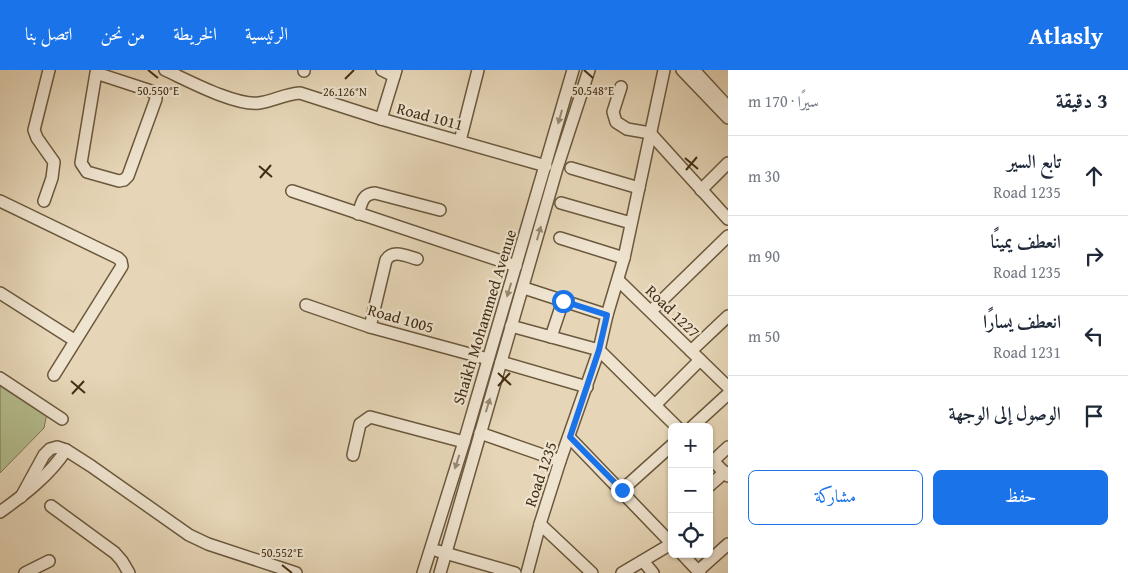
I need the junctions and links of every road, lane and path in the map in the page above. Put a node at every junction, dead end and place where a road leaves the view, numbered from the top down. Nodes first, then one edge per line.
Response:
1 (48, 70) edge
2 (165, 70) edge
3 (382, 70) edge
4 (478, 70) edge
5 (573, 70) edge
6 (589, 70) edge
7 (664, 70) edge
8 (673, 70) edge
9 (682, 70) edge
10 (694, 70) edge
11 (97, 71) edge
12 (395, 73) edge
13 (620, 87) dead end
14 (659, 94) junction
15 (728, 107) edge
16 (728, 118) edge
17 (381, 119) junction
18 (650, 133) junction
19 (460, 141) junction
20 (728, 163) edge
21 (546, 166) junction
22 (572, 168) dead end
23 (639, 188) junction
24 (700, 190) junction
25 (292, 191) dead end
26 (0, 201) edge
27 (44, 201) dead end
28 (561, 203) dead end
29 (440, 210) dead end
30 (358, 214) junction
31 (728, 219) edge
32 (632, 223) junction
33 (728, 236) edge
34 (560, 238) dead end
35 (417, 258) dead end
36 (624, 258) junction
37 (516, 266) junction
38 (618, 280) junction
39 (524, 288) junction
40 (0, 293) edge
41 (563, 301) junction
42 (306, 305) dead end
43 (651, 311) junction
44 (607, 315) junction
45 (728, 316) edge
46 (511, 326) junction
47 (370, 327) junction
48 (551, 337) junction
49 (74, 340) junction
50 (599, 350) junction
51 (691, 351) junction
52 (488, 359) junction
53 (700, 360) junction
54 (501, 362) junction
55 (54, 375) dead end
56 (0, 378) edge
57 (587, 387) junction
58 (728, 387) edge
59 (728, 394) edge
60 (655, 405) junction
61 (62, 419) dead end
62 (673, 423) edge
63 (696, 423) edge
64 (480, 433) junction
65 (570, 437) junction
66 (464, 442) junction
67 (728, 447) edge
68 (668, 449) edge
69 (353, 455) dead end
70 (713, 458) edge
71 (560, 461) junction
72 (713, 461) edge
73 (726, 474) edge
74 (713, 483) edge
75 (622, 490) junction
76 (51, 506) dead end
77 (0, 512) edge
78 (540, 524) junction
79 (668, 540) edge
80 (728, 544) edge
81 (668, 546) edge
82 (430, 549) junction
83 (446, 553) junction
84 (686, 558) edge
85 (48, 561) dead end
86 (643, 561) junction
87 (699, 572) edge
88 (25, 573) edge
89 (129, 573) edge
90 (296, 573) edge
91 (423, 573) edge
92 (440, 573) edge
93 (515, 573) edge
94 (526, 573) edge
95 (592, 573) edge
96 (622, 573) edge
97 (653, 573) edge

1 - 27 street
2 - 17 street, Road 1011
3 - 12 street
4 - 19 street
5 -> 21 street, Shaikh Mohammed Avenue
39 -> 6 street, Shaikh Mohammed Avenue
7 - 14 street, Road 1235
8 - 14 street, Road 1235
9 - 16 street
10 - 15 street
11 - 11 street
12 - 17 street
13 - 18 street
14 - 18 street, Road 1235
17 - 19 street, Road 1011
18 - 23 street, Road 1235
18 - 24 street
19 - 21 street, Road 1011
20 - 24 street
21 - 37 street, Shaikh Mohammed Avenue
22 - 23 street
23 - 32 street, Road 1235
24 - 31 street
25 - 30 street
26 - 49 street
28 - 32 street
29 - 30 street
30 - 37 street
32 - 36 street, Road 1235
33 - 43 street
34 - 36 street
35 - 47 street
36 - 38 street, Road 1235
37 -> 52 street, Shaikh Mohammed Avenue
38 - 43 street, Road 1227
38 - 44 street, Road 1235
39 - 41 street
39 - 46 street, Shaikh Mohammed Avenue
40 - 49 street
41 - 44 street
41 - 48 street
42 - 47 street, Road 1005
43 - 51 street, Road 1227
44 - 50 street, Road 1235
45 - 51 street
46 - 48 street
46 - 54 street, Shaikh Mohammed Avenue
47 - 52 street, Road 1005
48 - 50 street
49 - 55 street
50 - 57 street, Road 1235
50 - 60 street
51 - 53 street, Road 1227
52 - 66 street, Shaikh Mohammed Avenue
53 - 58 street, Road 1227
53 - 60 street
54 - 57 street
64 -> 54 street, Shaikh Mohammed Avenue
56 - 61 street
57 - 65 street, Road 1235
59 - 63 street
60 - 62 street
64 - 71 street
64 - 83 street, Shaikh Mohammed Avenue
65 - 71 street, Road 1235
65 - 75 street
66 - 69 street
66 -> 82 street, Shaikh Mohammed Avenue
67 - 70 street
68 - 75 street
71 - 78 street, Road 1235
72 - 73 street
73 - 74 street
75 - 79 street
76 - 89 street
77 - 90 street
78 - 94 street, Road 1235
78 - 95 street
80 - 87 street
81 - 86 street
82 - 83 street
82 - 91 street, Shaikh Mohammed Avenue
83 - 92 street, Shaikh Mohammed Avenue
83 - 93 street
84 - 87 street
85 - 88 street
86 - 96 street
86 - 97 street

